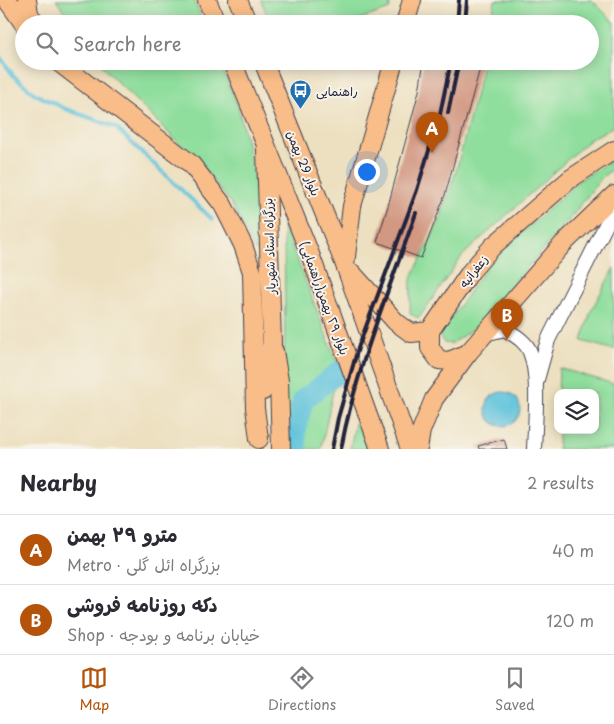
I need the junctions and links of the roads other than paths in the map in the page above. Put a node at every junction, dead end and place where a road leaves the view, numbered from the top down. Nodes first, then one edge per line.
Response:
1 (7, 0) edge
2 (27, 0) edge
3 (207, 0) edge
4 (238, 0) edge
5 (412, 0) edge
6 (18, 15) edge
7 (30, 15) edge
8 (213, 15) edge
9 (244, 15) edge
10 (408, 15) edge
11 (71, 70) edge
12 (235, 70) edge
13 (267, 70) edge
14 (391, 70) edge
15 (266, 149) junction
16 (614, 150) edge
17 (614, 196) edge
18 (614, 209) edge
19 (345, 265) junction
20 (430, 331) junction
21 (484, 334) junction
22 (272, 343) junction
23 (468, 353) junction
24 (536, 383) junction
25 (259, 444) edge
26 (282, 449) edge
27 (380, 449) edge
28 (410, 449) edge
29 (418, 449) edge
30 (534, 449) edge

1 - 6 main road
2 - 7 main road
3 - 8 main road
4 - 9 main road
5 - 10 main road
11 - 25 main road
12 - 15 main road
13 - 19 main road, بلوار 29 بهمن
14 - 19 main road
15 - 22 main road, بزرگراه استاد شهریار
15 - 27 main road, بلوار ٢٩ بهمن(راهنمایی)
16 - 20 main road, زعفرانیه
17 - 21 main road
18 - 24 street
19 - 20 main road
19 - 28 main road
20 - 23 main road
21 - 23 main road
21 - 24 street
22 - 25 main road, بزرگراه استاد شهریار
22 - 26 main road, بزرگراه استاد شهریار
23 - 29 main road
24 - 30 street

